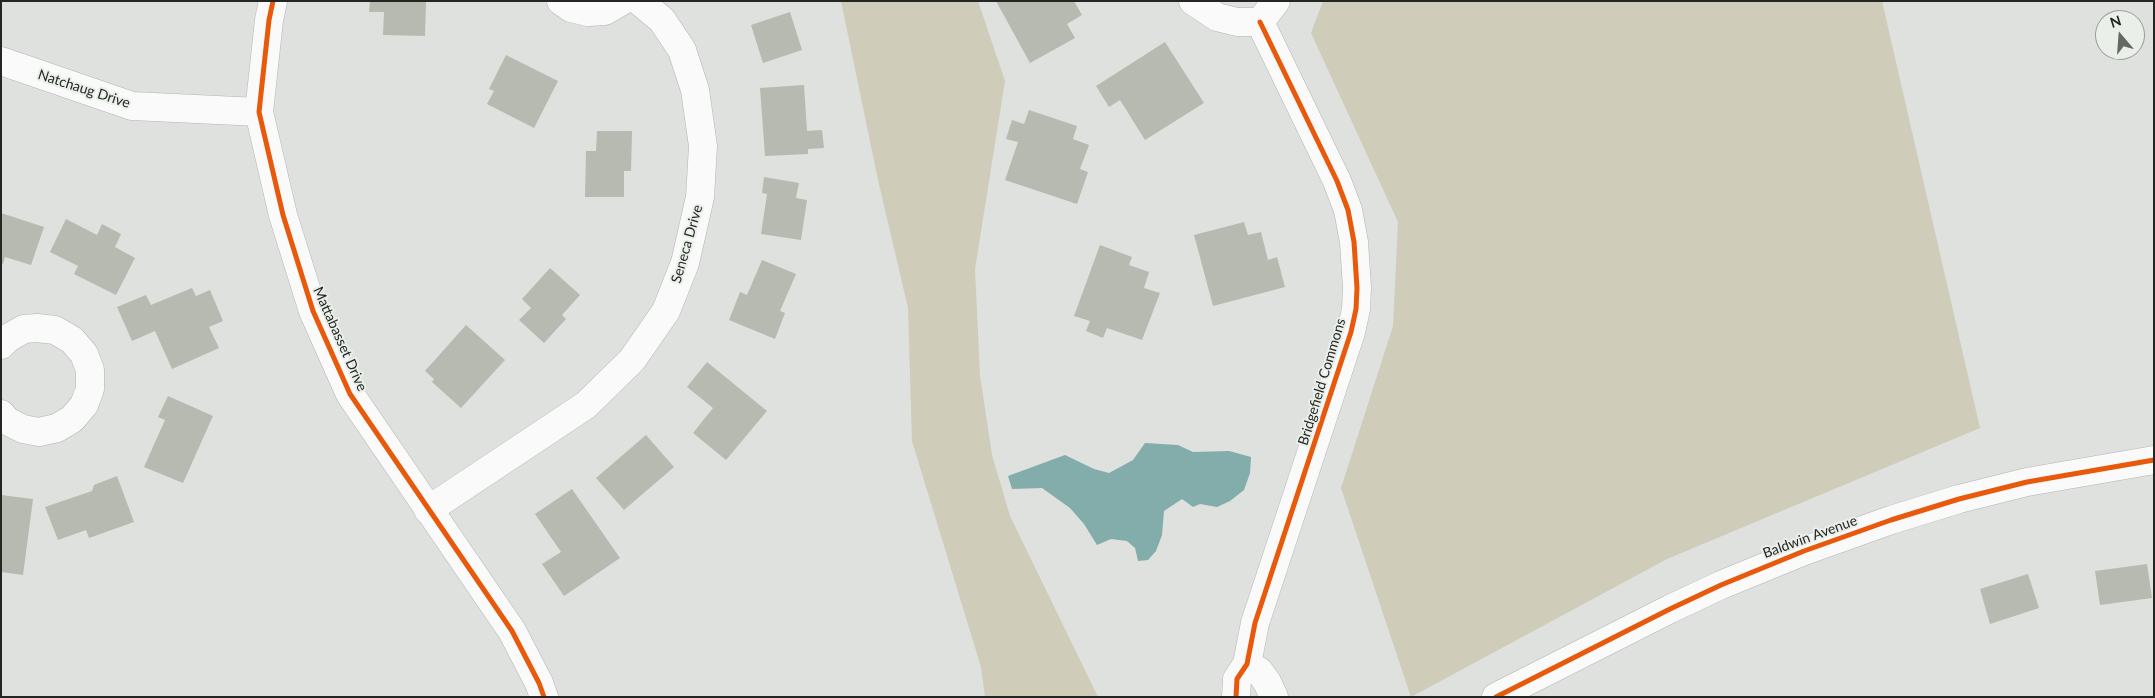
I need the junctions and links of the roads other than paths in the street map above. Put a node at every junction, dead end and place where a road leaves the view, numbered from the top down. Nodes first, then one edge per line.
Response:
1 (273, 1) edge
2 (561, 1) edge
3 (622, 1) edge
4 (639, 1) edge
5 (1193, 1) edge
6 (1268, 12) edge
7 (1, 61) edge
8 (259, 112) junction
9 (1, 345) edge
10 (1, 414) edge
11 (2154, 460) edge
12 (428, 510) junction
13 (1247, 664) junction
14 (544, 697) edge
15 (1236, 697) edge
16 (1274, 697) edge
17 (1496, 697) edge

1 - 8 street, Mattabasset Drive
2 - 3 street
4 - 12 street, Seneca Drive
5 - 6 street, Bridgefield Commons
6 - 13 street, Bridgefield Commons
7 - 8 street, Natchaug Drive
8 - 12 street, Mattabasset Drive
9 - 10 street
11 - 17 street, Baldwin Avenue
12 - 14 street, Mattabasset Drive
13 - 15 street, Bridgefield Commons
13 - 16 street

